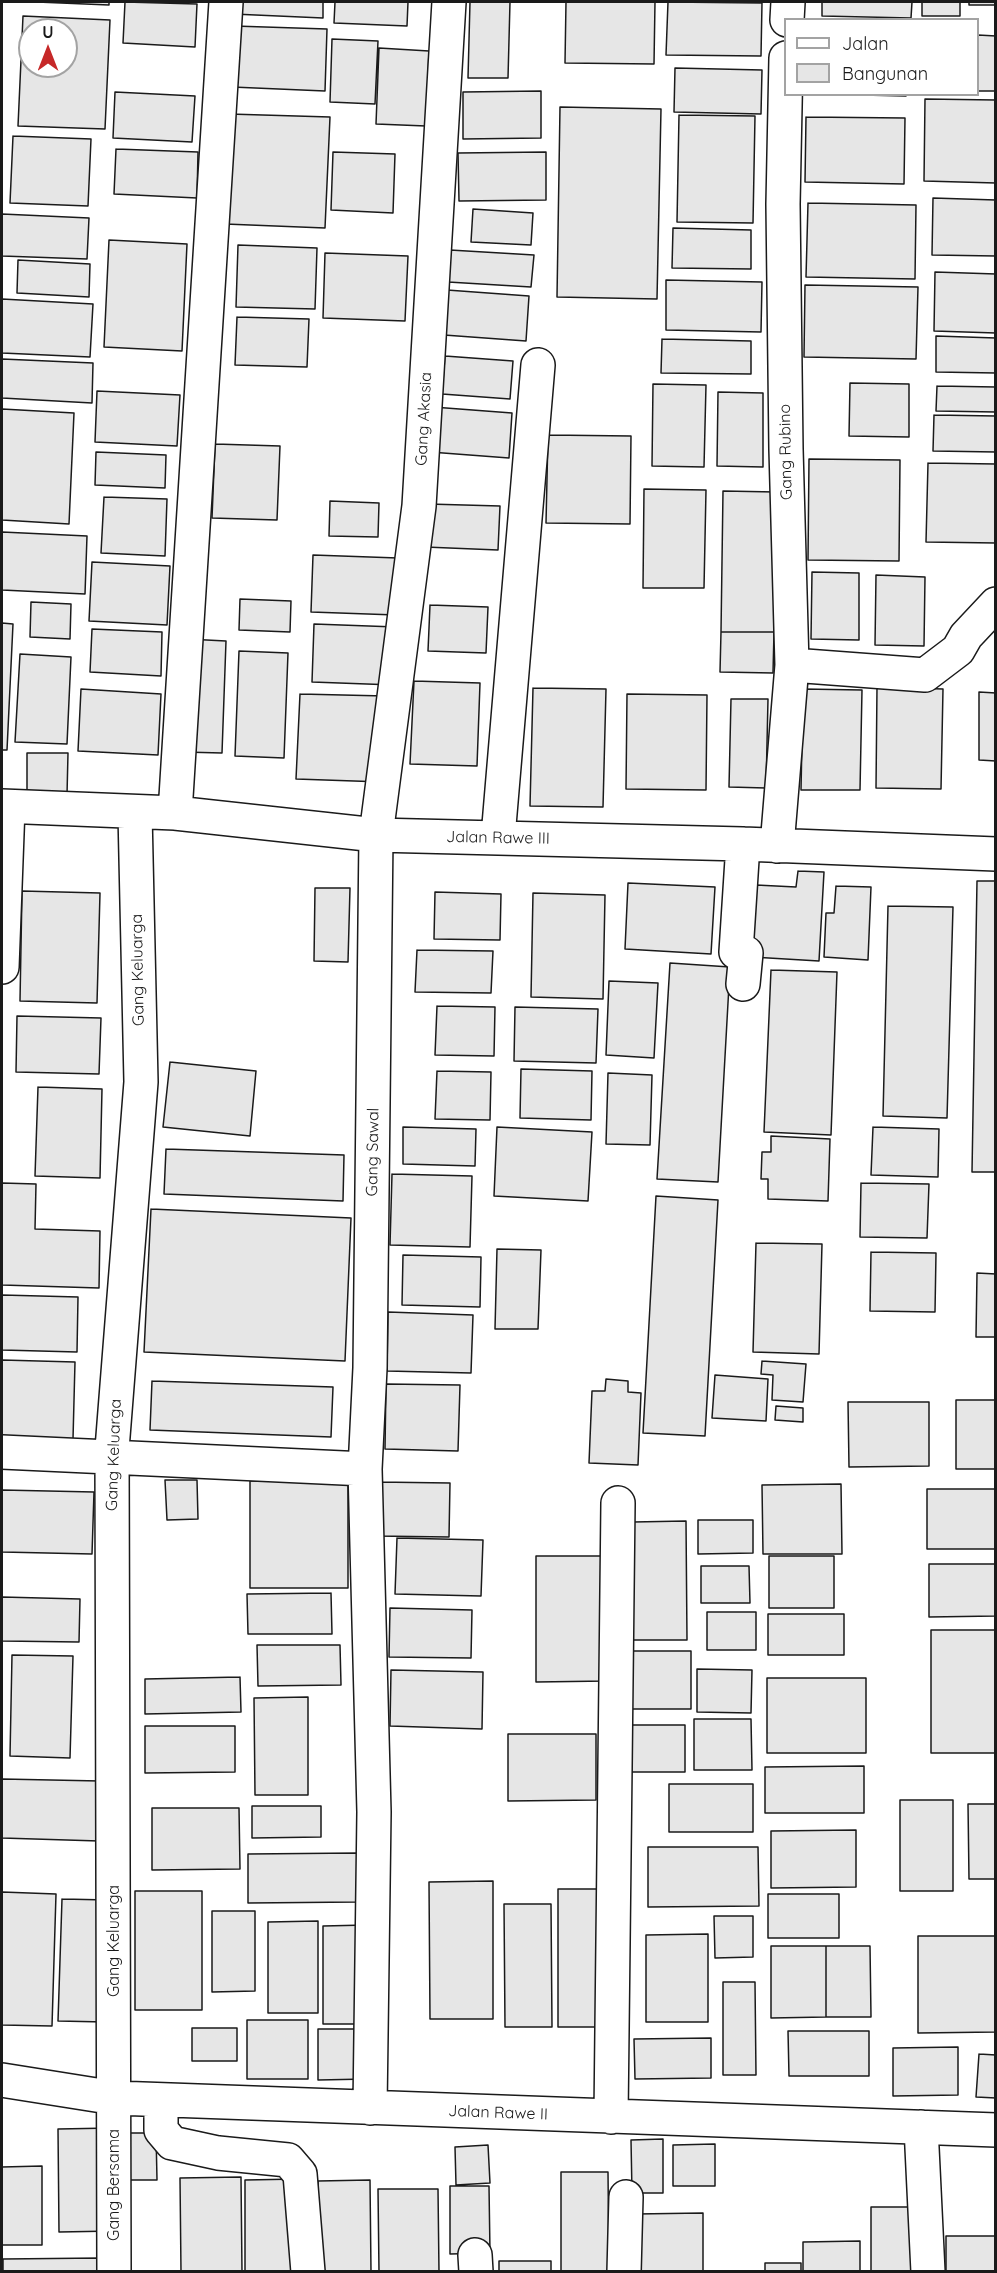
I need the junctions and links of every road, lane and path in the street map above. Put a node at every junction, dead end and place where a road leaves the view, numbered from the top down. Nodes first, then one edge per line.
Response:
1 (226, 2) edge
2 (449, 2) edge
3 (788, 2) edge
4 (787, 18) edge
5 (785, 96) edge
6 (538, 365) dead end
7 (996, 604) edge
8 (792, 665) junction
9 (5, 807) edge
10 (135, 813) junction
11 (175, 813) junction
12 (376, 835) junction
13 (498, 837) junction
14 (743, 844) junction
15 (777, 846) junction
16 (996, 854) edge
17 (2, 967) edge
18 (743, 984) dead end
19 (2, 1452) edge
20 (112, 1456) junction
21 (365, 1469) junction
22 (618, 1503) dead end
23 (2, 2080) edge
24 (115, 2098) junction
25 (161, 2100) junction
26 (370, 2108) junction
27 (611, 2117) junction
28 (921, 2127) junction
29 (996, 2130) edge
30 (626, 2197) dead end
31 (114, 2271) edge
32 (308, 2271) edge
33 (624, 2271) edge
34 (928, 2271) edge

1 - 11 street
2 - 12 street, Gang Akasia
3 - 4 street
5 - 8 street, Gang Rubino
6 - 13 street
7 - 8 street
8 - 15 street, Gang Rubino
9 - 10 street, Jalan Rawe III
9 - 17 street
10 - 11 street, Jalan Rawe III
10 - 20 street, Gang Keluarga
11 - 12 street, Jalan Rawe III
12 - 13 street, Jalan Rawe III
12 - 21 street, Gang Sawal
13 - 14 street, Jalan Rawe III
14 - 15 street, Jalan Rawe III
14 - 18 street
15 - 16 street, Jalan Rawe III
19 - 20 street
20 - 21 street
20 - 24 street, Gang Keluarga
21 - 26 street, Gang Sawal
22 - 27 street
23 - 24 street, Jalan Rawe II
24 - 25 street, Jalan Rawe II
24 - 31 street, Gang Bersama
25 - 26 street, Jalan Rawe II
25 - 32 street
26 - 27 street, Jalan Rawe II
27 - 28 street, Jalan Rawe II
28 - 29 street, Jalan Rawe II
28 - 34 street
30 - 33 street

